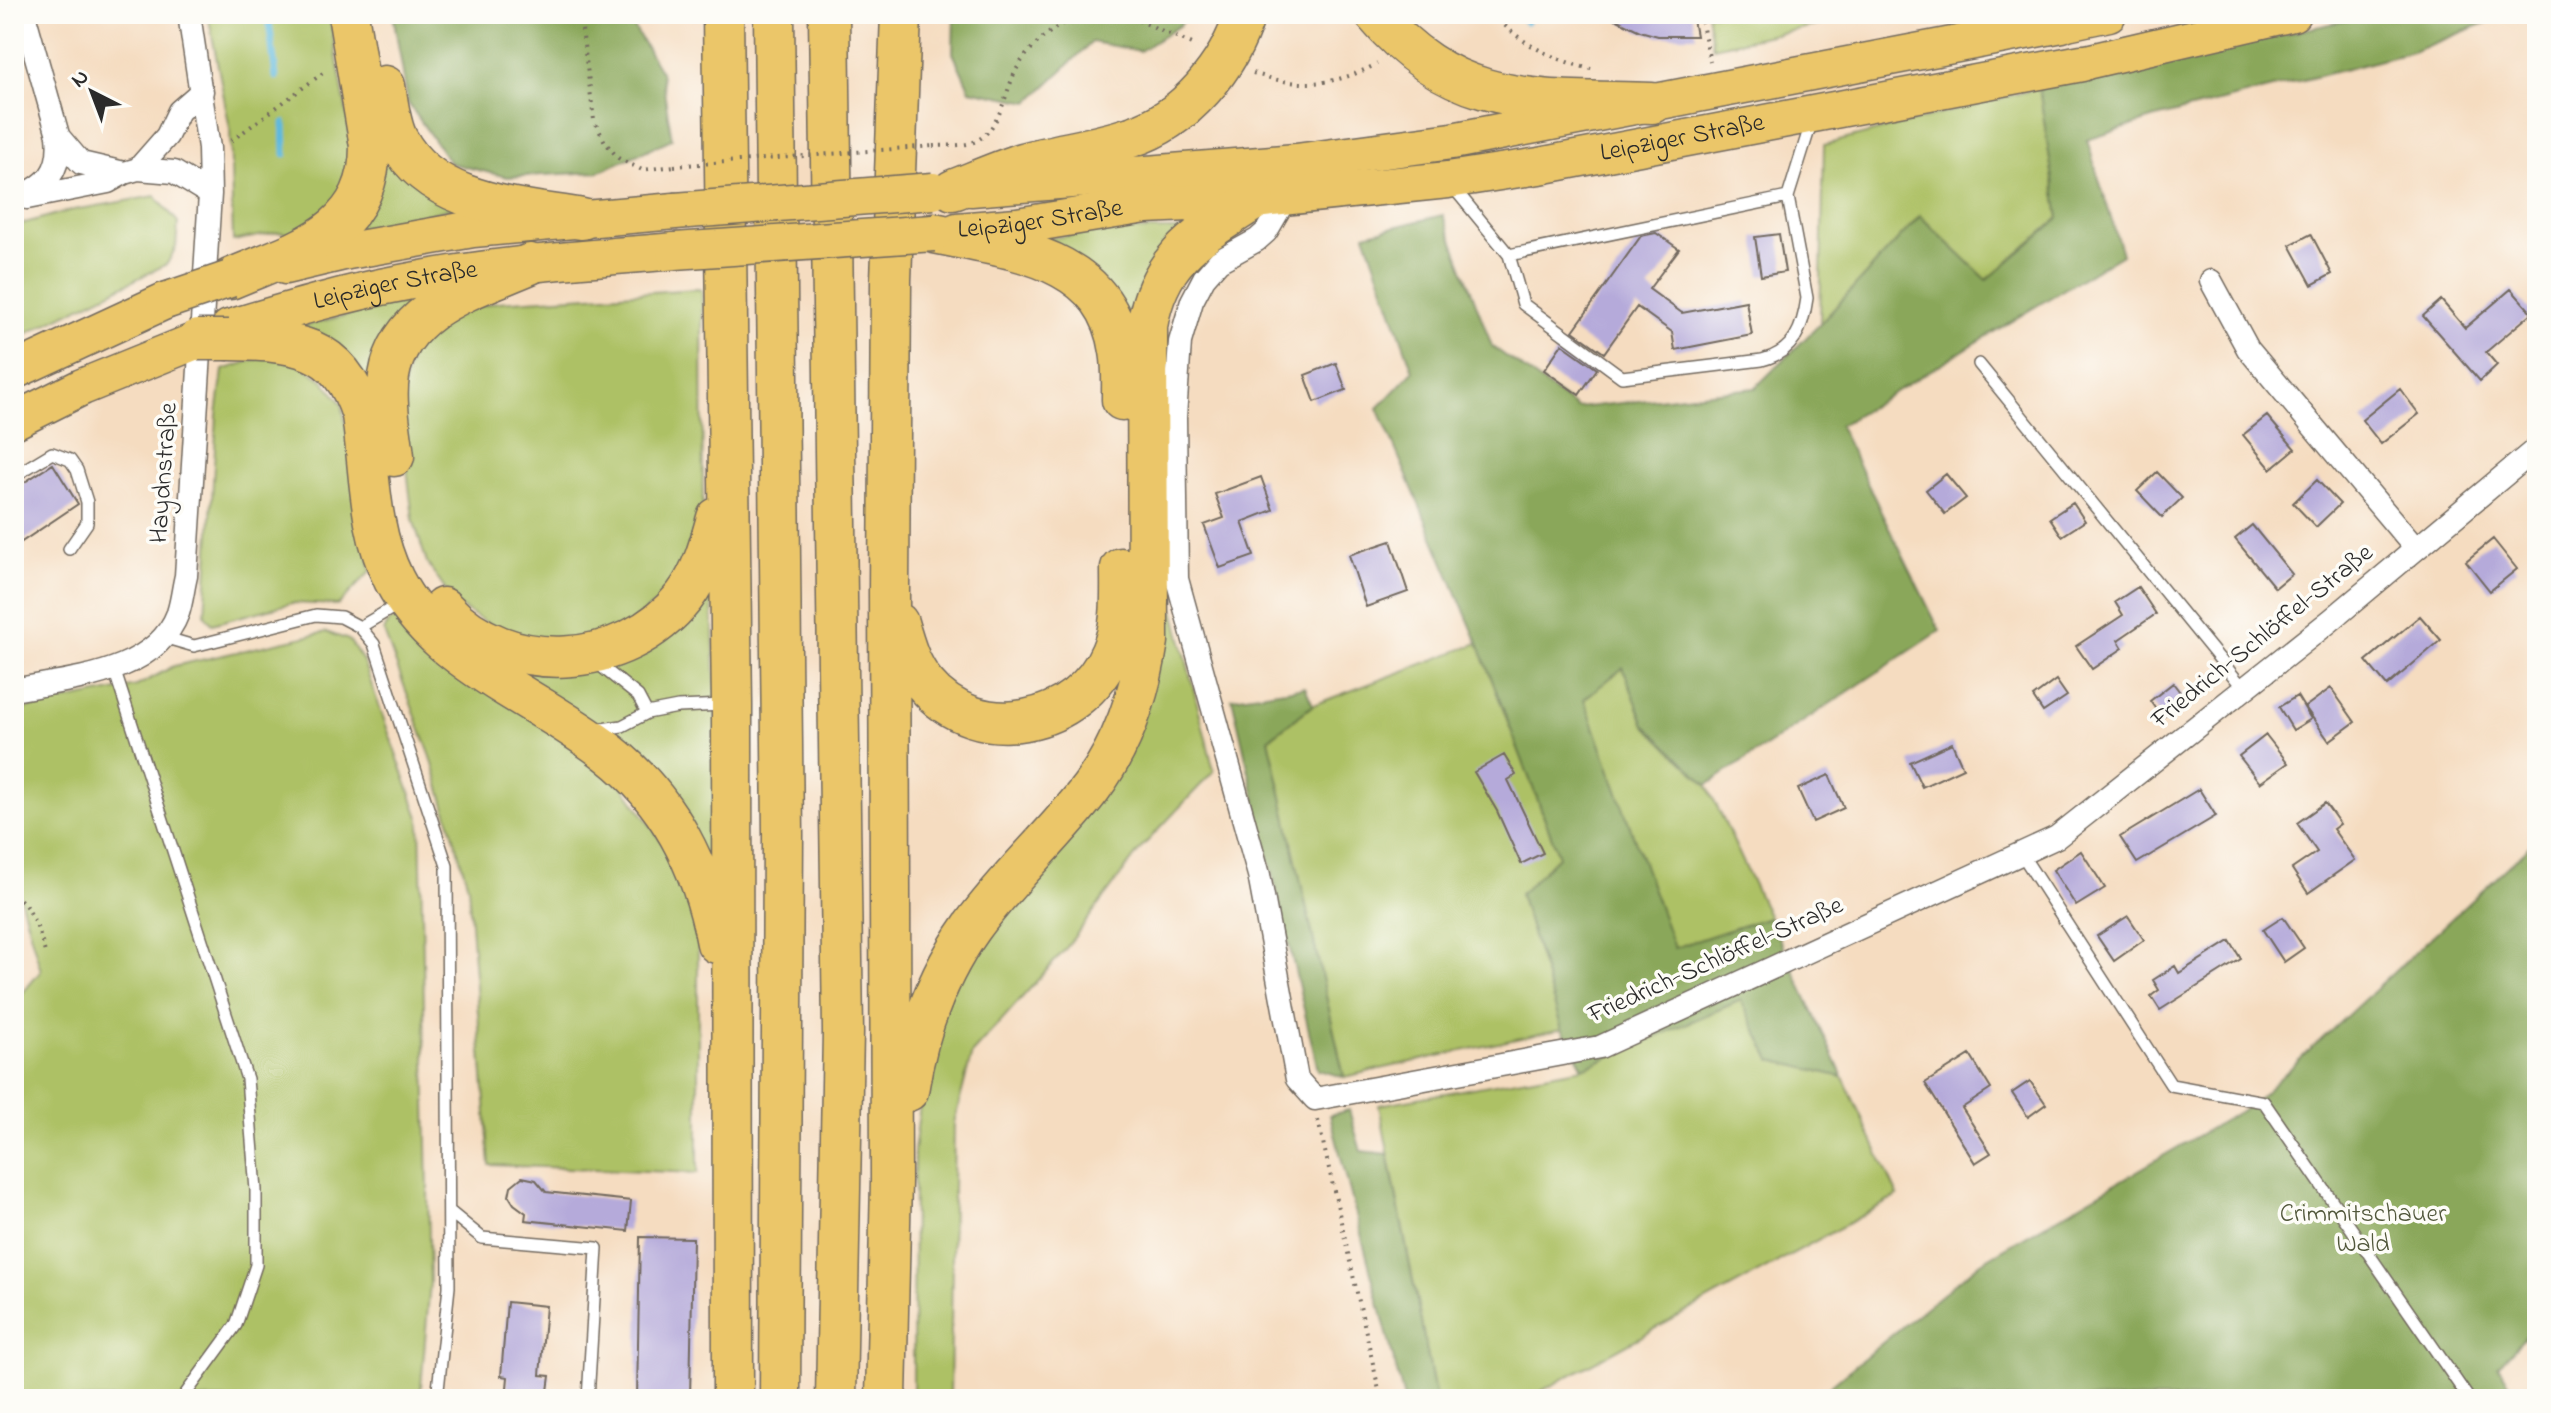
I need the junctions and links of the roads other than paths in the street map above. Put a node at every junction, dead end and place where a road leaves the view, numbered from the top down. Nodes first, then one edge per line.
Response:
1 (24, 14) edge
2 (189, 14) edge
3 (348, 14) edge
4 (374, 14) edge
5 (723, 14) edge
6 (774, 14) edge
7 (829, 14) edge
8 (901, 14) edge
9 (1245, 14) edge
10 (1375, 14) edge
11 (1997, 14) edge
12 (2293, 14) edge
13 (2080, 17) edge
14 (1966, 43) junction
15 (2082, 63) junction
16 (202, 91) junction
17 (1652, 103) junction
18 (1813, 116) junction
19 (58, 135) junction
20 (131, 171) junction
21 (1448, 180) junction
22 (943, 190) junction
23 (210, 194) junction
24 (1788, 197) junction
25 (1270, 198) junction
26 (14, 200) edge
27 (582, 219) junction
28 (934, 233) junction
29 (1509, 255) junction
30 (530, 264) junction
31 (230, 279) junction
32 (2211, 281) dead end
33 (204, 340) junction
34 (1979, 364) dead end
35 (14, 371) edge
36 (14, 421) edge
37 (2537, 448) edge
38 (14, 476) edge
39 (728, 480) junction
40 (69, 549) dead end
41 (2416, 549) junction
42 (889, 592) junction
43 (406, 601) junction
44 (360, 627) junction
45 (162, 637) junction
46 (587, 655) junction
47 (114, 669) junction
48 (2244, 689) junction
49 (14, 690) edge
50 (732, 705) junction
51 (647, 713) junction
52 (580, 733) junction
53 (2021, 853) junction
54 (733, 1029) junction
55 (891, 1181) junction
56 (449, 1211) junction
57 (182, 1399) edge
58 (437, 1399) edge
59 (588, 1399) edge
60 (733, 1399) edge
61 (780, 1399) edge
62 (836, 1399) edge
63 (886, 1399) edge
64 (2469, 1399) edge

1 - 19 street
2 - 16 street, Haydnstraße
3 - 31 highway
4 - 27 highway
5 - 39 highway
6 - 61 highway
7 - 62 highway
8 - 42 highway
9 - 22 highway
10 - 17 highway
11 - 14 street
12 - 15 main road, Leipziger Straße
13 - 14 highway, Leipziger Straße
13 - 15 street, Leipziger Straße
14 - 17 highway, Leipziger Straße
15 - 18 highway, Leipziger Straße
16 - 20 street
16 - 23 street, Haydnstraße
17 - 22 highway, Leipziger Straße
18 - 21 highway, Leipziger Straße
18 - 24 lane
19 - 20 street
19 - 26 street
20 - 23 street
20 - 26 street
21 - 25 highway, Leipziger Straße
21 - 29 lane
22 - 27 highway, Leipziger Straße, bridge
23 - 45 street, Haydnstraße
24 - 29 lane
24 - 29 lane
25 - 28 highway, Leipziger Straße
25 - 53 street, Friedrich-Schlöffel-Straße
25 - 55 highway
27 - 31 highway, Leipziger Straße
28 - 30 highway, Leipziger Straße, bridge
28 - 42 highway
30 - 33 highway, Leipziger Straße
30 - 46 highway
31 - 35 highway, Leipziger Straße, bridge
32 - 41 street, Friedrich-Schlöffel-Straße
33 - 36 highway, Leipziger Straße
33 - 43 highway
34 - 48 lane
37 - 41 street, Friedrich-Schlöffel-Straße
38 - 40 lane
39 - 46 highway
39 - 50 highway
41 - 48 street, Friedrich-Schlöffel-Straße
42 - 55 highway
43 - 44 lane
43 - 52 highway
44 - 45 lane
44 - 56 lane
45 - 47 street, Haydnstraße
46 - 51 lane
47 - 49 street, Haydnstraße
47 - 57 lane
48 - 53 street, Friedrich-Schlöffel-Straße
50 - 51 lane
50 - 54 highway
51 - 52 lane
52 - 54 highway
53 - 64 lane
54 - 60 highway
55 - 63 highway
56 - 58 lane
56 - 59 lane

